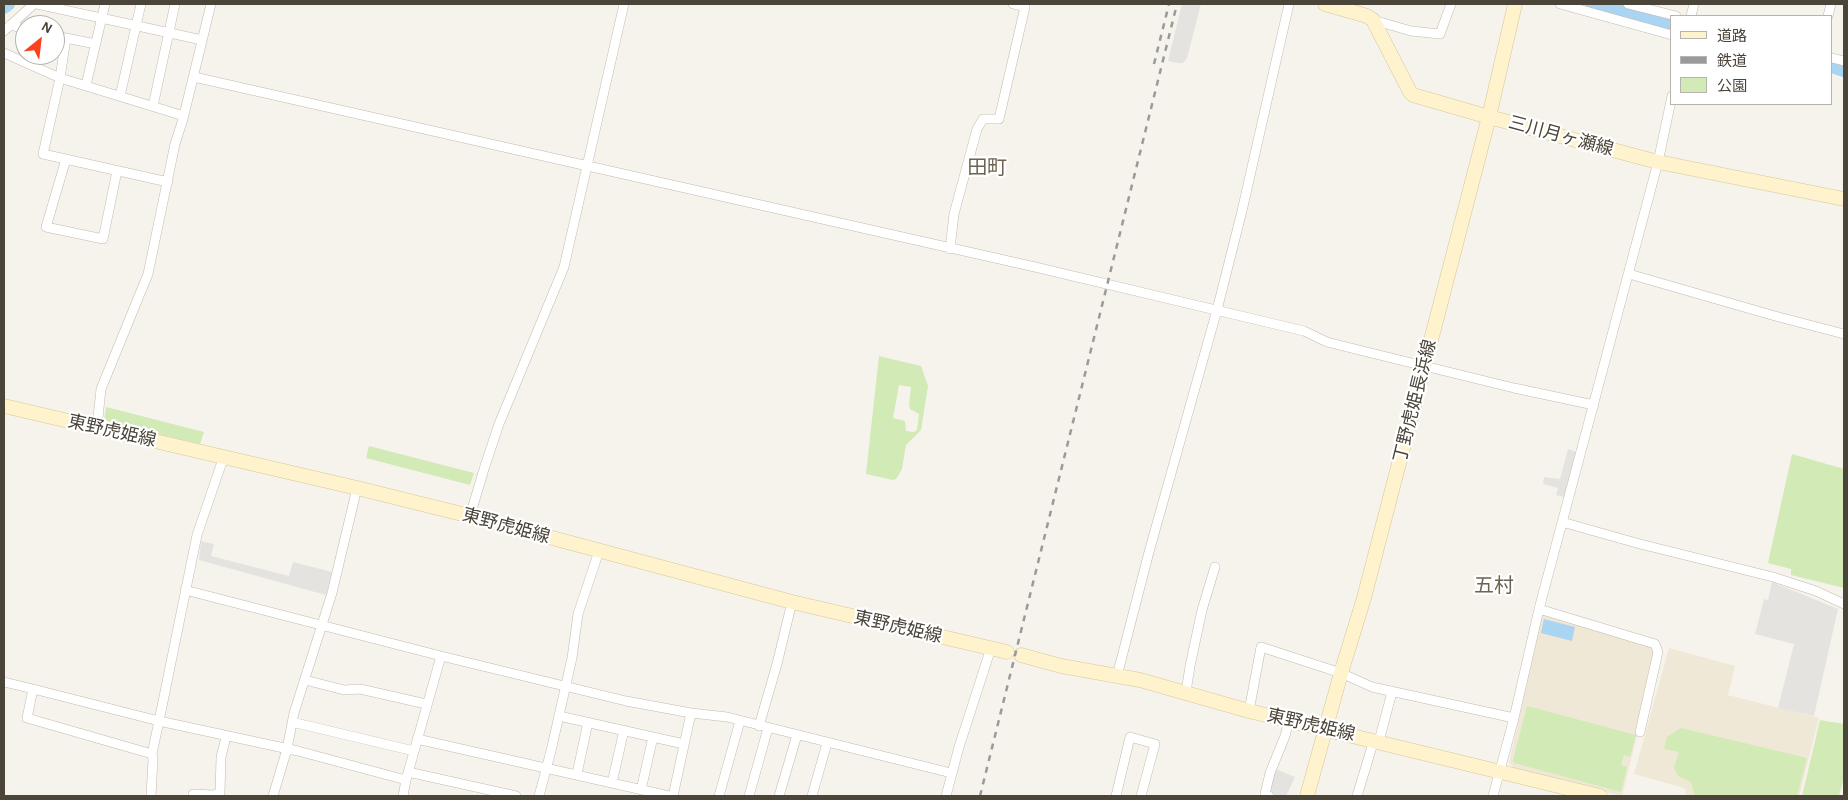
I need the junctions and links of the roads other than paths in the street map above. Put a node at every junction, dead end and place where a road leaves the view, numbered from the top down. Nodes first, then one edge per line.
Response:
1 (35, 4) edge
2 (105, 4) edge
3 (141, 4) edge
4 (175, 4) edge
5 (211, 4) edge
6 (624, 4) edge
7 (1013, 4) edge
8 (1289, 4) edge
9 (1325, 4) edge
10 (1451, 4) edge
11 (1515, 4) edge
12 (1560, 4) edge
13 (1628, 4) edge
14 (1672, 15) edge
15 (102, 18) junction
16 (1373, 20) junction
17 (135, 25) junction
18 (7, 28) edge
19 (169, 33) junction
20 (1670, 34) edge
21 (66, 38) joint
22 (202, 40) junction
23 (96, 44) junction
24 (4, 54) edge
25 (194, 77) junction
26 (60, 78) junction
27 (86, 86) junction
28 (120, 96) junction
29 (1670, 105) edge
30 (153, 106) junction
31 (184, 116) junction
32 (1489, 117) junction
33 (66, 159) junction
34 (1658, 162) junction
35 (587, 165) junction
36 (117, 171) junction
37 (168, 182) junction
38 (1844, 200) edge
39 (950, 249) junction
40 (1629, 274) junction
41 (1217, 310) junction
42 (1844, 334) edge
43 (1424, 365) junction
44 (1594, 405) junction
45 (4, 406) edge
46 (97, 427) junction
47 (224, 456) junction
48 (357, 488) junction
49 (470, 516) junction
50 (1562, 522) junction
51 (599, 551) junction
52 (1215, 566) dead end
53 (185, 590) junction
54 (792, 602) junction
55 (1838, 604) edge
56 (1539, 609) junction
57 (323, 626) junction
58 (991, 648) junction
59 (1007, 652) dead end
60 (1021, 655) dead end
61 (441, 656) junction
62 (1341, 673) junction
63 (1117, 676) junction
64 (305, 680) junction
65 (4, 682) edge
66 (566, 685) junction
67 (33, 689) junction
68 (1186, 692) junction
69 (1392, 692) junction
70 (426, 704) junction
71 (1249, 710) junction
72 (691, 713) junction
73 (559, 716) junction
74 (1514, 718) junction
75 (1289, 720) junction
76 (740, 721) junction
77 (159, 722) junction
78 (292, 722) junction
79 (588, 722) junction
80 (764, 727) junction
81 (1326, 729) junction
82 (624, 730) junction
83 (1640, 732) dead end
84 (797, 735) junction
85 (226, 736) junction
86 (653, 737) junction
87 (417, 739) junction
88 (1376, 740) junction
89 (827, 743) junction
90 (684, 744) junction
91 (287, 749) junction
92 (414, 751) junction
93 (152, 754) junction
94 (547, 767) junction
95 (1499, 771) junction
96 (951, 773) junction
97 (576, 774) junction
98 (407, 776) junction
99 (612, 783) junction
100 (641, 790) junction
101 (193, 794) dead end
102 (220, 794) edge
103 (151, 796) edge
104 (273, 796) edge
105 (403, 796) edge
106 (516, 796) edge
107 (539, 796) edge
108 (669, 796) edge
109 (673, 796) edge
110 (719, 796) edge
111 (749, 796) edge
112 (779, 796) edge
113 (812, 796) edge
114 (946, 796) edge
115 (1116, 796) edge
116 (1141, 796) edge
117 (1269, 796) edge
118 (1307, 796) edge
119 (1357, 796) edge
120 (1493, 796) edge
121 (1600, 796) edge

1 - 15 street
1 - 18 street
2 - 15 street
3 - 17 street
4 - 19 street
5 - 22 street
6 - 35 street
7 - 39 street
8 - 41 street
9 - 16 main road
10 - 16 street
11 - 32 main road, 丁野虎姫長浜線
12 - 20 street
13 - 14 street
15 - 17 street
15 - 23 street
16 - 32 main road, 三川月ヶ瀬線
17 - 19 street
17 - 28 street
19 - 22 street
19 - 30 street
21 - 23 street
21 - 26 street
22 - 25 street
23 - 27 street
24 - 26 street
25 - 31 street
25 - 35 street
26 - 27 street
26 - 33 street
27 - 28 street
28 - 30 street
29 - 34 street
30 - 31 street
31 - 37 street
32 - 34 main road, 三川月ヶ瀬線
32 - 43 main road, 丁野虎姫長浜線
33 - 36 street
33 - 36 street
34 - 38 main road, 三川月ヶ瀬線
34 - 40 street
35 - 39 street
35 - 49 street
36 - 37 street
37 - 46 street
39 - 41 street
40 - 42 street
40 - 44 street
41 - 43 street
41 - 63 street
43 - 44 street
43 - 62 main road, 丁野虎姫長浜線
44 - 50 street
45 - 46 main road, 東野虎姫線
46 - 47 main road, 東野虎姫線
47 - 48 main road, 東野虎姫線
47 - 53 street
48 - 49 main road, 東野虎姫線
48 - 57 street
49 - 51 main road, 東野虎姫線
50 - 55 street
50 - 56 street
51 - 54 main road, 東野虎姫線
51 - 66 street
52 - 68 street
53 - 57 street
53 - 77 street
54 - 58 main road, 東野虎姫線
54 - 80 street
56 - 74 street
56 - 83 street
57 - 61 street
57 - 64 street
58 - 59 main road, 東野虎姫線
58 - 96 street
60 - 63 main road, 東野虎姫線
61 - 66 street
61 - 70 street
62 - 69 street
62 - 71 street
62 - 81 main road, 丁野虎姫長浜線
63 - 68 main road, 東野虎姫線
64 - 70 street
64 - 78 street
65 - 67 street
66 - 72 street
66 - 73 street
67 - 77 street
67 - 93 street
68 - 71 main road, 東野虎姫線
69 - 74 street
69 - 88 street
70 - 87 street
71 - 75 main road, 東野虎姫線
72 - 76 street
72 - 90 street
73 - 79 street
73 - 94 street
74 - 95 street
75 - 81 main road, 東野虎姫線
75 - 117 street
76 - 80 street
76 - 110 street
77 - 85 street
77 - 93 street
78 - 91 street
78 - 92 street
79 - 82 street
79 - 97 street
80 - 84 street
80 - 111 street
81 - 88 main road, 東野虎姫線
81 - 118 main road, 丁野虎姫長浜線
82 - 86 street
82 - 99 street
84 - 89 street
84 - 112 street
85 - 91 street
85 - 102 street
86 - 90 street
86 - 100 street
87 - 92 street
87 - 94 street
88 - 95 main road, 東野虎姫線
88 - 119 street
89 - 96 street
89 - 113 street
90 - 109 street
91 - 98 street
91 - 104 street
92 - 98 street
93 - 103 street
94 - 97 street
94 - 107 street
95 - 120 street
95 - 121 main road, 東野虎姫線
96 - 114 street
97 - 99 street
98 - 105 street
98 - 106 street
99 - 100 street
100 - 108 street
101 - 102 street
115 - 116 street

